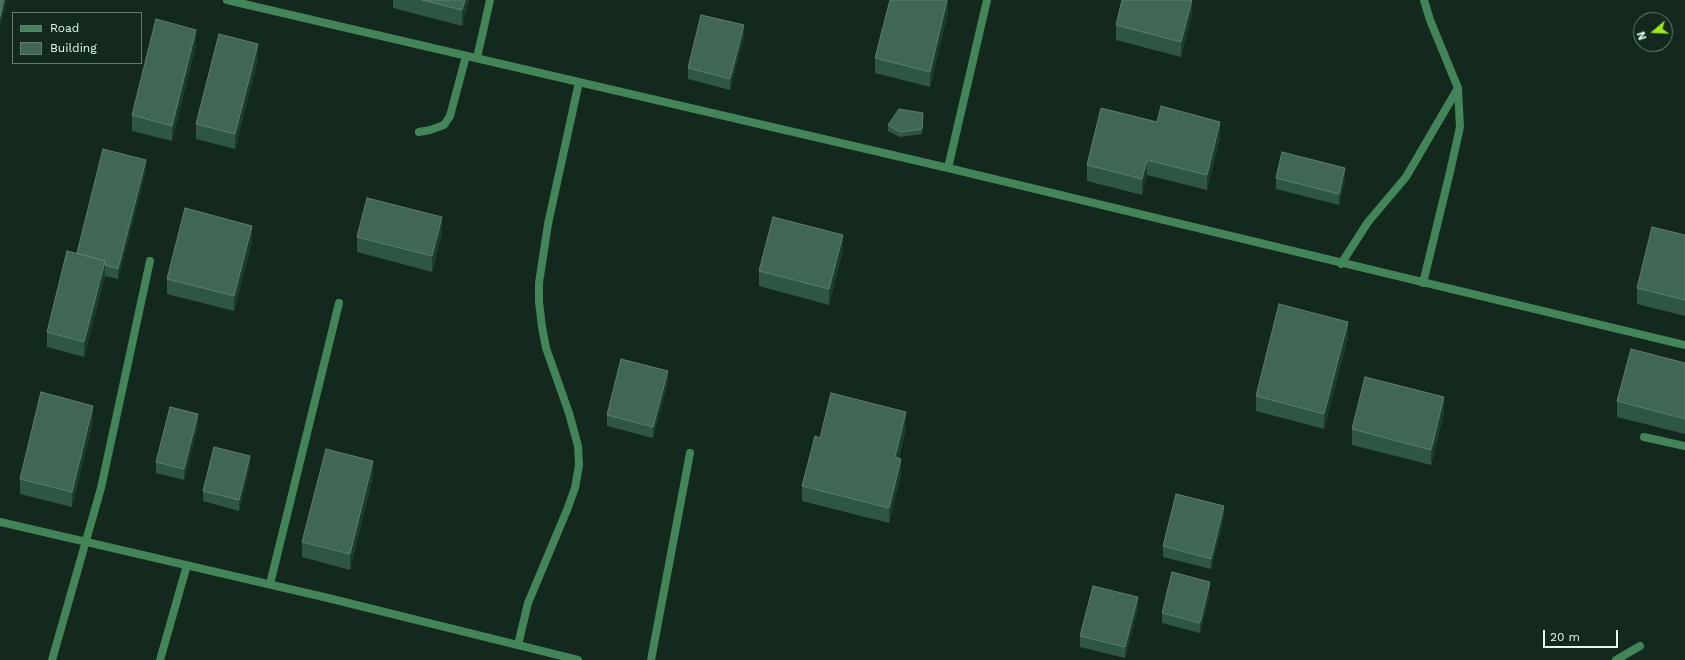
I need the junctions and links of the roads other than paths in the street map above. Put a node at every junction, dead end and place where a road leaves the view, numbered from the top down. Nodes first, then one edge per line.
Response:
1 (227, 0) edge
2 (490, 0) edge
3 (987, 0) edge
4 (1424, 0) edge
5 (466, 56) junction
6 (477, 58) junction
7 (579, 82) junction
8 (1458, 88) junction
9 (419, 132) dead end
10 (948, 168) junction
11 (150, 261) dead end
12 (1341, 264) junction
13 (1423, 284) junction
14 (339, 303) dead end
15 (1685, 345) edge
16 (1644, 437) dead end
17 (1685, 446) edge
18 (690, 453) dead end
19 (0, 522) edge
20 (85, 542) junction
21 (187, 565) junction
22 (270, 584) junction
23 (518, 645) junction
24 (1640, 646) dead end
25 (52, 660) edge
26 (160, 660) edge
27 (578, 660) edge
28 (651, 660) edge
29 (1616, 660) edge

1 - 5 street
2 - 6 street
3 - 10 street
4 - 8 street
5 - 6 street
5 - 9 street
6 - 7 street
7 - 10 street
7 - 23 street
8 - 12 street
8 - 13 street
10 - 12 street
11 - 20 street
12 - 13 street
13 - 15 street
14 - 22 street
16 - 17 street
18 - 28 street
19 - 20 street
20 - 21 street
20 - 25 street
21 - 22 street
21 - 26 street
22 - 23 street
23 - 27 street
24 - 29 street

